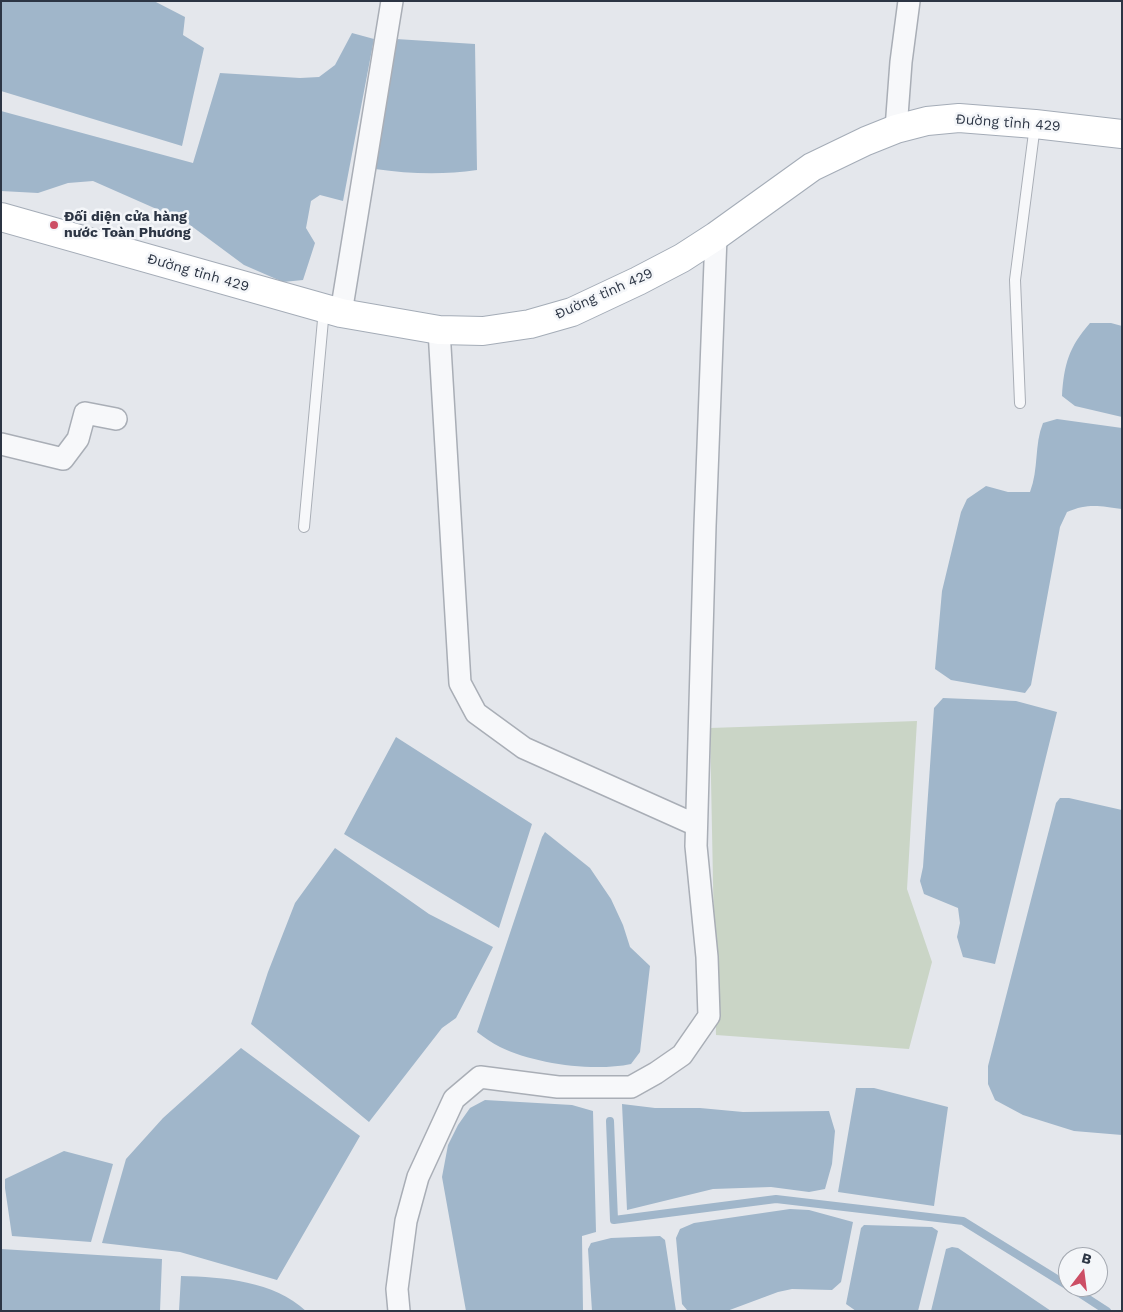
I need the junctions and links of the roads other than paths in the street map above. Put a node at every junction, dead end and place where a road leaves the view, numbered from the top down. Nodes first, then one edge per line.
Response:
1 (392, 1) edge
2 (909, 1) edge
3 (1035, 124) junction
4 (896, 129) junction
5 (1122, 134) edge
6 (1, 218) edge
7 (716, 236) junction
8 (332, 310) junction
9 (439, 330) junction
10 (1020, 403) dead end
11 (116, 419) dead end
12 (1, 444) edge
13 (304, 527) dead end
14 (696, 825) junction
15 (399, 1311) edge

1 - 8 street
2 - 4 street
3 - 4 main road, Đường tỉnh 429
3 - 5 main road, Đường tỉnh 429
3 - 10 lane
4 - 7 main road, Đường tỉnh 429
6 - 8 main road, Đường tỉnh 429
7 - 9 main road, Đường tỉnh 429
7 - 14 street
8 - 9 main road, Đường tỉnh 429
8 - 13 lane
9 - 14 street
11 - 12 street
14 - 15 street

